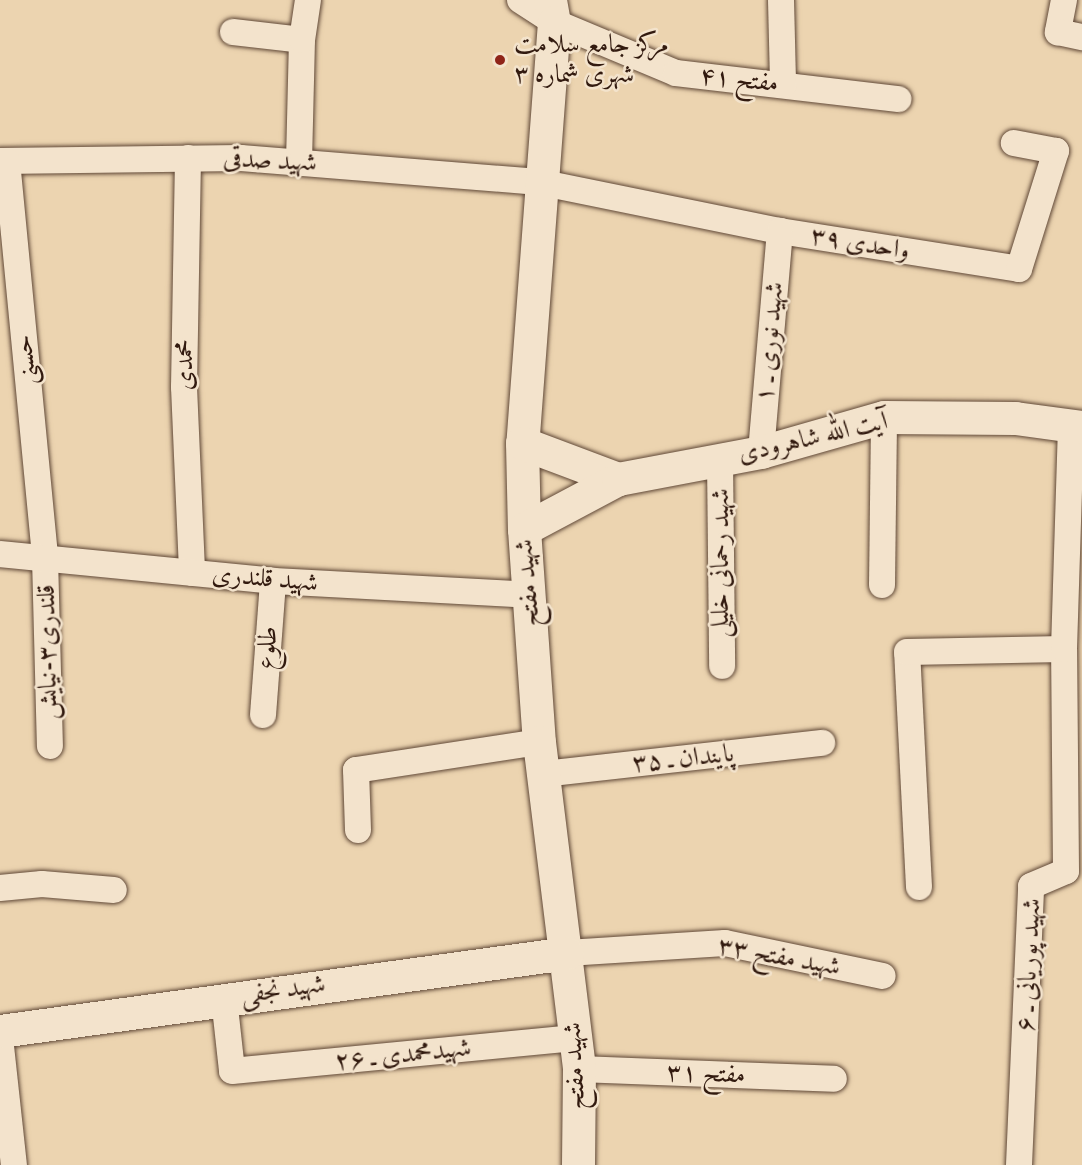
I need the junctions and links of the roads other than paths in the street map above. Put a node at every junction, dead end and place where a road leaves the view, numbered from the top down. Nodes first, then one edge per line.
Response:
1 (308, 0) edge
2 (520, 0) edge
3 (781, 0) edge
4 (1065, 0) edge
5 (552, 11) edge
6 (232, 32) dead end
7 (1082, 37) edge
8 (302, 40) junction
9 (783, 84) junction
10 (898, 99) dead end
11 (1014, 143) dead end
12 (188, 158) junction
13 (3, 161) edge
14 (299, 162) junction
15 (539, 182) junction
16 (780, 231) junction
17 (884, 417) junction
18 (1076, 426) edge
19 (522, 442) junction
20 (761, 452) junction
21 (720, 459) junction
22 (618, 479) junction
23 (524, 529) junction
24 (0, 554) edge
25 (45, 558) junction
26 (192, 573) junction
27 (273, 581) junction
28 (882, 585) dead end
29 (530, 595) junction
30 (1064, 649) junction
31 (722, 666) dead end
32 (263, 715) dead end
33 (822, 743) dead end
34 (50, 746) dead end
35 (542, 758) junction
36 (1075, 806) edge
37 (358, 830) dead end
38 (919, 887) dead end
39 (0, 888) edge
40 (114, 890) dead end
41 (567, 953) junction
42 (883, 976) dead end
43 (224, 998) junction
44 (0, 1030) edge
45 (0, 1037) edge
46 (577, 1053) junction
47 (834, 1079) dead end
48 (14, 1165) edge
49 (578, 1165) edge
50 (1018, 1165) edge

1 - 8 street
2 - 5 street, مفتح ۴۱
3 - 9 street
4 - 7 street
5 - 9 street, مفتح ۴۱
5 - 15 street, شهید مفتح
6 - 8 street
8 - 14 street
9 - 10 street, مفتح ۴۱
11 - 16 street, واحدی ۳۹
12 - 13 street, شهید صدقی
12 - 14 street, شهید صدقی
12 - 26 street, محمدی
13 - 25 street, حسنی
14 - 15 street, شهید صدقی
15 - 16 street, واحدی ۳۹
15 - 19 street, شهید مفتح
16 - 20 street, شهید نوری ـ ۱
17 - 18 street, آیت الله شاهرودی
17 - 20 street, آیت الله شاهرودی
17 - 28 street
18 - 30 street, شهید پوریانی ـ ۶
19 - 22 street
19 - 23 street, شهید مفتح
20 - 21 street, آیت الله شاهرودی
21 - 22 street, آیت الله شاهرودی
21 - 31 street, شهید رحمانی خلیلی
22 - 23 street, آیت الله شاهرودی
23 - 29 street, شهید مفتح
24 - 25 street, شهید قلندری
25 - 26 street, شهید قلندری
25 - 34 street, قلندری۳-نیایش
26 - 27 street, شهید قلندری
27 - 29 street, شهید قلندری
27 - 32 street, طلوع
29 - 35 street, شهید مفتح
30 - 36 street, شهید پوریانی ـ ۶
30 - 38 street
33 - 35 street, پایندان ـ ۳۵
35 - 37 street, پایندان ـ ۳۵
35 - 41 street, شهید مفتح
36 - 50 street, شهید پوریانی ـ ۶
39 - 40 street
41 - 42 street, شهید مفتح ۳۳
41 - 43 street, شهید نجفی
41 - 46 street, شهید مفتح
43 - 44 street, شهید نجفی
43 - 46 street, شهیدمحمدی ـ ۲۶
45 - 48 street
46 - 47 street, مفتح ۳۱
46 - 49 street, شهید مفتح

